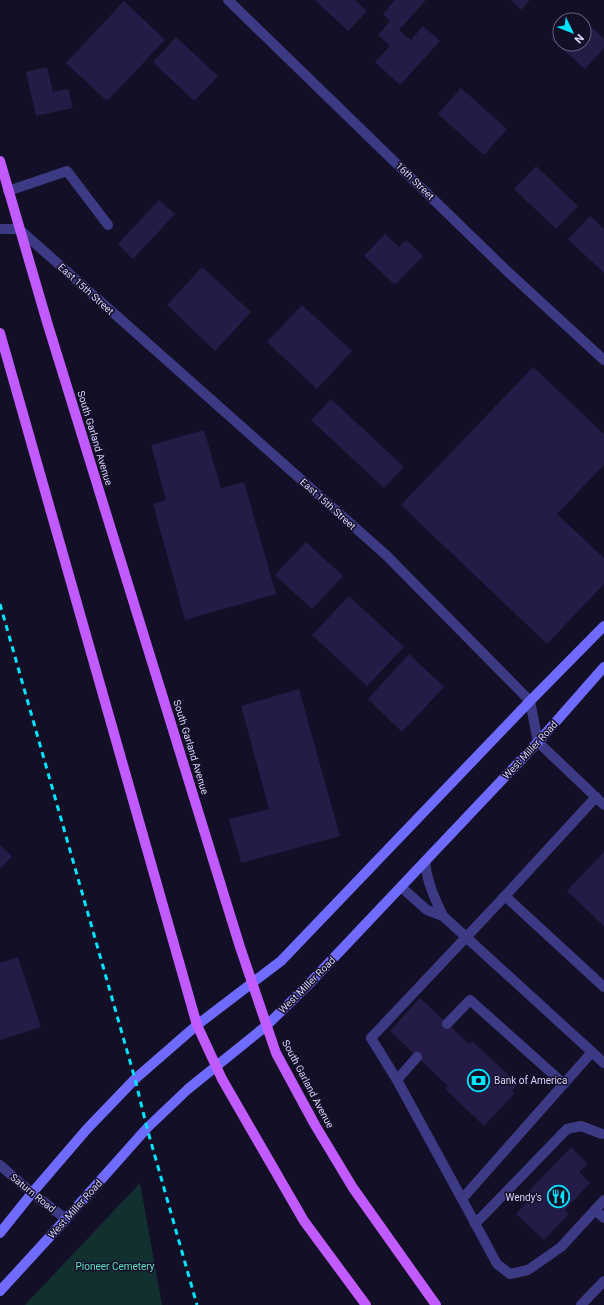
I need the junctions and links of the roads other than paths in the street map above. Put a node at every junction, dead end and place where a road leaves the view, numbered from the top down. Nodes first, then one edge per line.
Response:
1 (228, 0) edge
2 (0, 162) edge
3 (8, 191) junction
4 (108, 225) dead end
5 (0, 229) edge
6 (19, 229) junction
7 (0, 333) edge
8 (604, 360) edge
9 (604, 626) edge
10 (604, 667) edge
11 (530, 701) junction
12 (538, 742) junction
13 (596, 797) junction
14 (604, 804) edge
15 (425, 862) junction
16 (401, 887) junction
17 (505, 896) junction
18 (443, 916) junction
19 (466, 937) junction
20 (251, 984) junction
21 (604, 988) edge
22 (447, 1024) dead end
23 (197, 1025) junction
24 (266, 1026) junction
25 (592, 1052) junction
26 (417, 1057) dead end
27 (604, 1063) edge
28 (216, 1066) junction
29 (397, 1080) junction
30 (564, 1084) junction
31 (603, 1134) edge
32 (0, 1166) edge
33 (32, 1193) junction
34 (462, 1199) junction
35 (604, 1200) edge
36 (595, 1210) junction
37 (604, 1218) edge
38 (66, 1219) junction
39 (475, 1224) junction
40 (0, 1233) edge
41 (604, 1281) edge
42 (0, 1291) edge
43 (366, 1305) edge
44 (436, 1305) edge
45 (581, 1305) edge

1 - 8 street, 16th Street
2 - 3 main road, South Garland Avenue
3 - 4 street
3 - 6 main road, South Garland Avenue
5 - 6 street
6 - 11 street, East 15th Street
6 - 20 main road, South Garland Avenue
7 - 23 main road
9 - 11 main road
10 - 12 main road, West Miller Road
11 - 12 street
11 - 20 main road
12 - 13 street
12 - 15 main road, West Miller Road
13 - 14 street
13 - 17 street
15 - 16 main road, West Miller Road
15 - 18 street
16 - 18 street
16 - 24 main road, West Miller Road
17 - 19 street
17 - 21 street
18 - 19 street
19 - 25 street
19 - 29 street
20 - 23 main road
20 - 24 main road, South Garland Avenue
22 - 30 street
23 - 28 main road
23 - 33 main road
24 - 28 main road, West Miller Road
24 - 44 main road, South Garland Avenue
25 - 27 street
25 - 30 street
26 - 29 street
28 - 38 main road, West Miller Road
28 - 43 main road
29 - 34 street
30 - 34 street
31 - 39 street
32 - 33 street, Saturn Road
33 - 38 street, Saturn Road
33 - 40 main road
34 - 39 street
35 - 36 street
36 - 37 street
36 - 39 street
38 - 42 main road, West Miller Road
41 - 45 street

